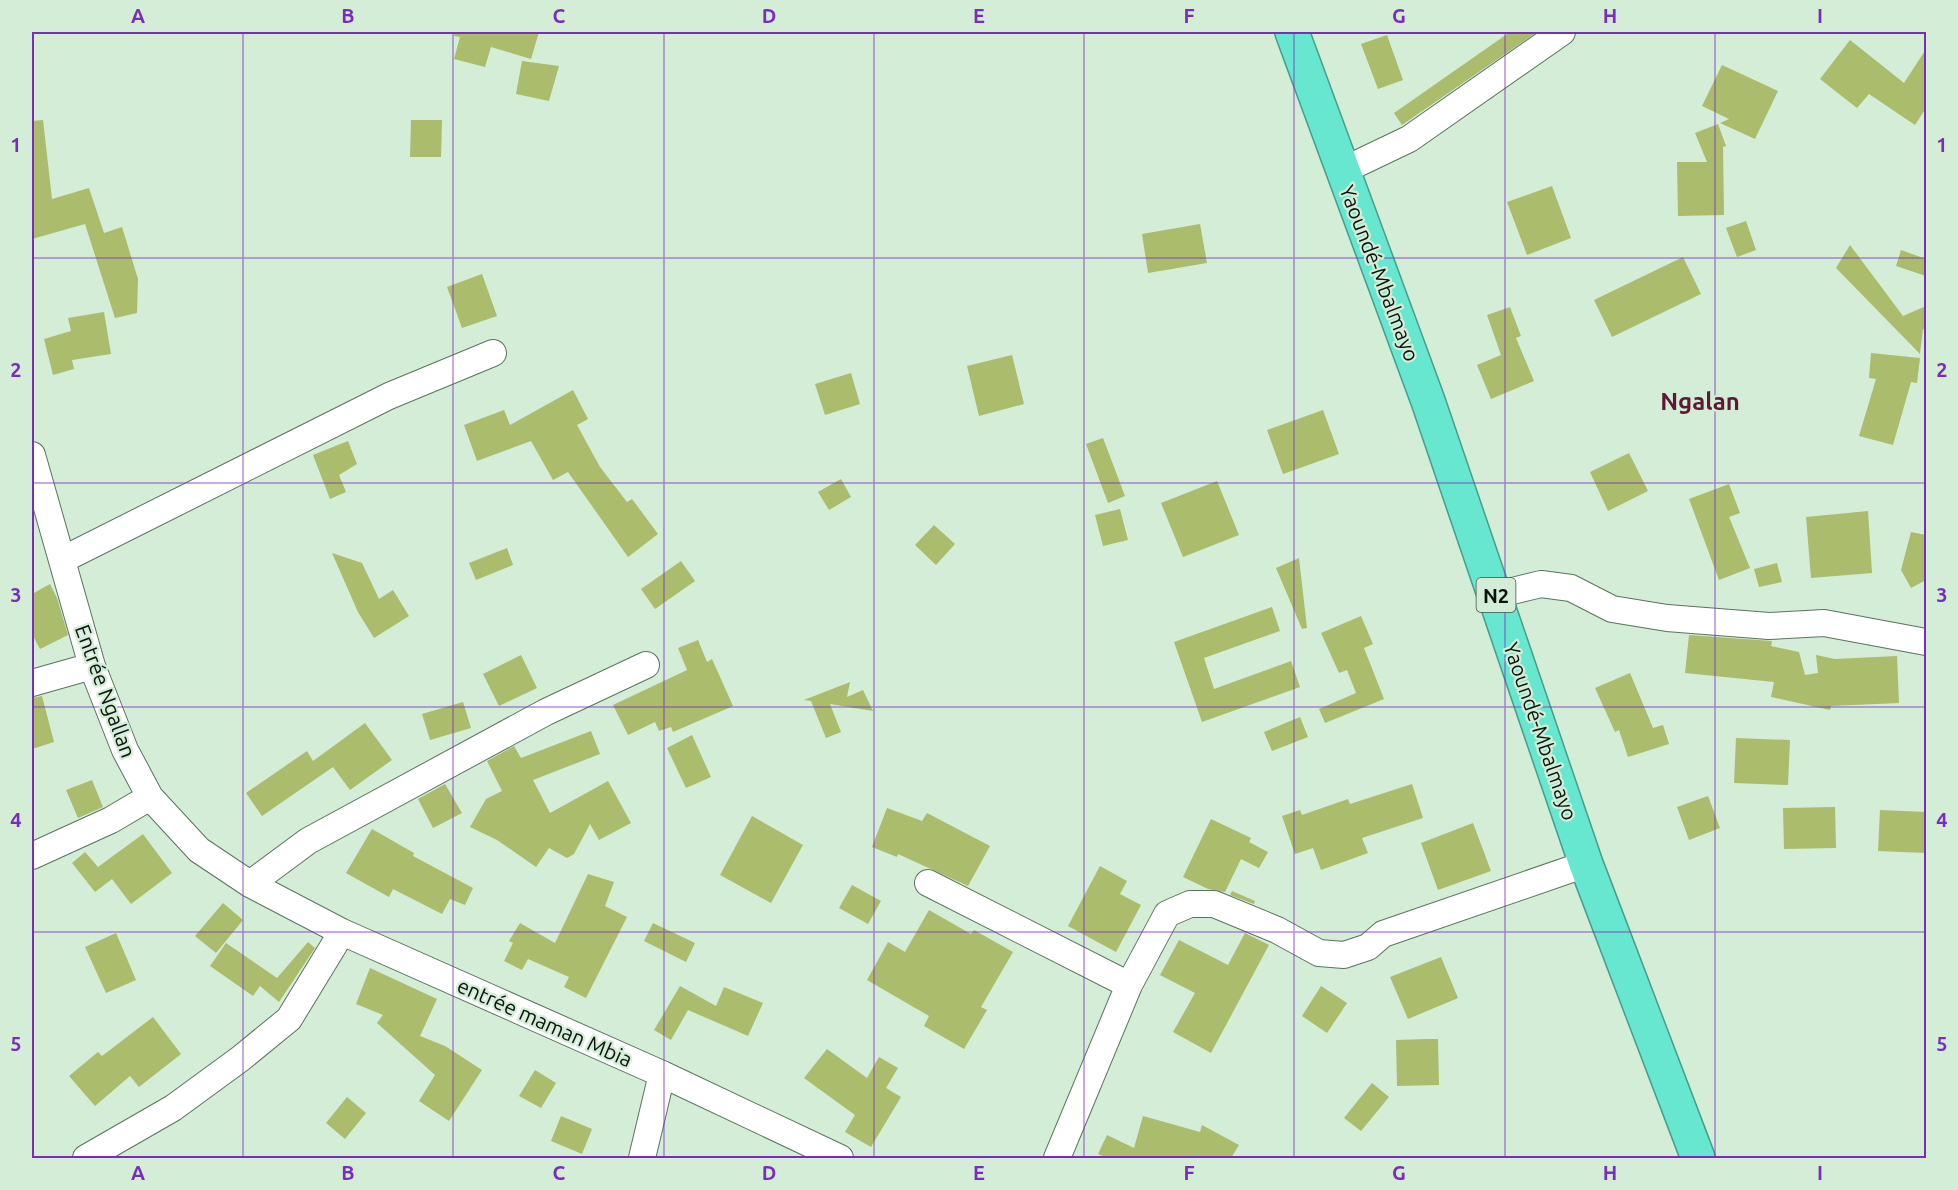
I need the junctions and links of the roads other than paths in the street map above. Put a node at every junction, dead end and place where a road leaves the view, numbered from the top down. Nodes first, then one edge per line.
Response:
1 (1292, 32) edge
2 (1562, 32) edge
3 (1342, 171) junction
4 (493, 353) dead end
5 (32, 455) edge
6 (62, 560) junction
7 (1496, 595) junction
8 (1926, 642) edge
9 (646, 665) dead end
10 (92, 666) junction
11 (32, 683) edge
12 (150, 797) junction
13 (32, 856) edge
14 (1586, 864) junction
15 (928, 883) dead end
16 (250, 884) junction
17 (342, 932) junction
18 (1129, 986) junction
19 (662, 1074) junction
20 (86, 1158) edge
21 (642, 1158) edge
22 (840, 1158) edge
23 (1057, 1158) edge
24 (1698, 1158) edge

1 - 3 highway, Yaoundé-Mbalmayo / N2
2 - 3 street
3 - 7 highway, Yaoundé-Mbalmayo / N2
4 - 6 street
5 - 6 street, Entrée Ngallan
6 - 10 street, Entrée Ngallan
7 - 8 street
7 - 14 highway, Yaoundé-Mbalmayo / N2
9 - 16 street
10 - 11 street
10 - 12 street, Entrée Ngallan
12 - 13 street
12 - 16 street, Entrée Ngallan
14 - 18 street
14 - 24 highway, Yaoundé-Mbalmayo / N2
15 - 18 street
16 - 17 street, entrée maman Mbia
17 - 19 street, entrée maman Mbia
17 - 20 street
18 - 23 street
19 - 21 street
19 - 22 street, entrée maman Mbia

